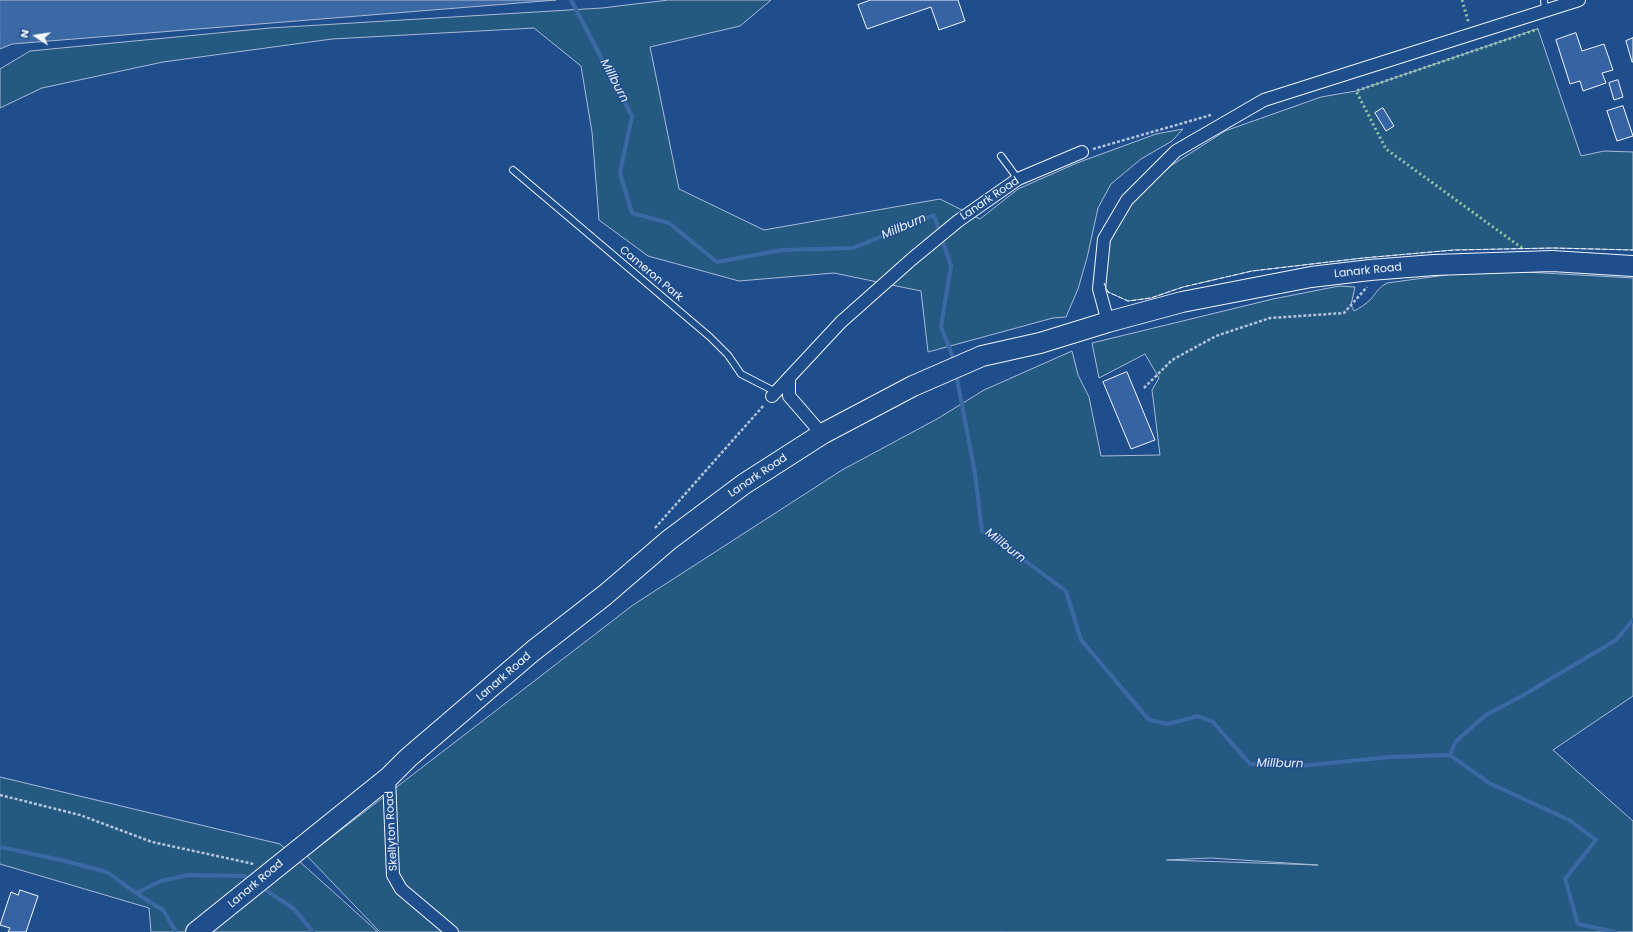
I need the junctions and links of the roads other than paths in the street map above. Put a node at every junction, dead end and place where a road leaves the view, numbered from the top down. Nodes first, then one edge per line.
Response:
1 (1579, 0) edge
2 (1545, 5) edge
3 (1082, 152) road end
4 (1001, 156) dead end
5 (513, 170) dead end
6 (1018, 179) junction
7 (1633, 266) edge
8 (1108, 322) junction
9 (789, 378) junction
10 (774, 394) joint
11 (822, 434) junction
12 (389, 777) junction
13 (196, 932) edge
14 (452, 932) edge

1 - 2 street
2 - 8 street
3 - 6 street, Lanark Road
4 - 6 lane
5 - 10 lane, Cameron Park
6 - 9 street, Lanark Road
7 - 8 main road, Lanark Road
8 - 11 main road, Lanark Road
9 - 10 street, Lanark Road
9 - 11 street
11 - 12 main road, Lanark Road
12 - 13 main road, Lanark Road
12 - 14 street, Skellyton Road

